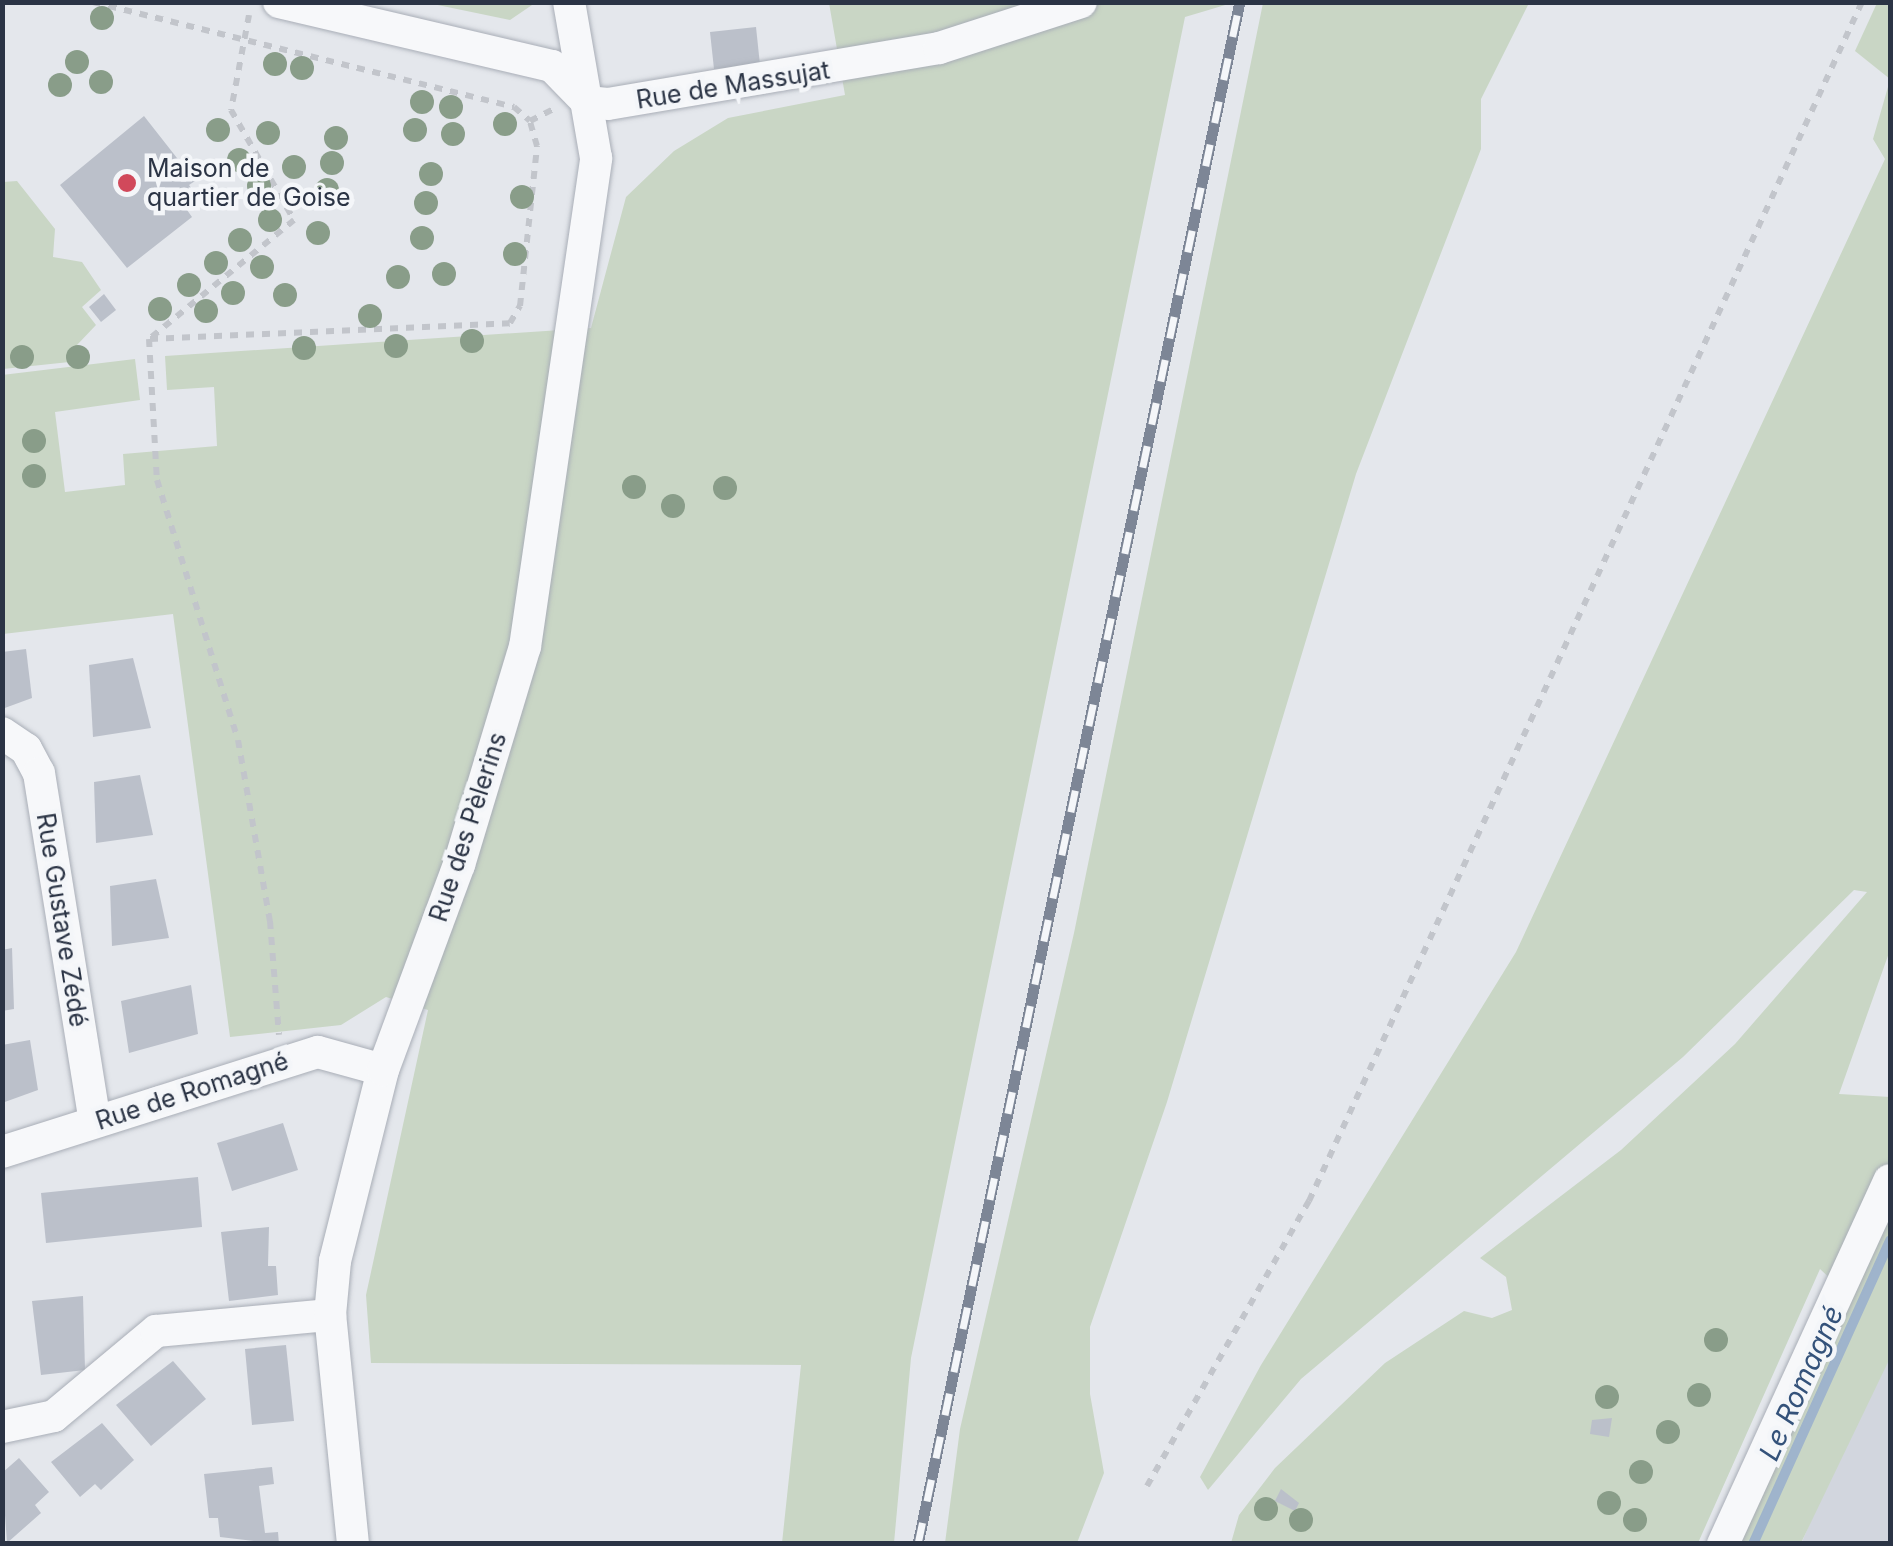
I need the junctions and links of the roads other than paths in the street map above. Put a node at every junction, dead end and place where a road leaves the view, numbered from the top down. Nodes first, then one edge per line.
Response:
1 (279, 2) edge
2 (569, 2) edge
3 (1081, 2) edge
4 (587, 102) junction
5 (2, 733) edge
6 (383, 1070) junction
7 (95, 1122) junction
8 (2, 1152) edge
9 (1890, 1180) edge
10 (330, 1315) junction
11 (2, 1428) edge
12 (354, 1544) edge
13 (1723, 1544) edge

1 - 4 street
2 - 4 street, Rue des Pèlerins
3 - 4 street, Rue de Massujat
4 - 6 street, Rue des Pèlerins
5 - 7 street, Rue Gustave Zédé
6 - 7 street, Rue de Romagné
6 - 10 street, Rue des Pèlerins
7 - 8 street, Rue de Romagné
9 - 13 street
10 - 11 street
10 - 12 street, Rue des Pèlerins

